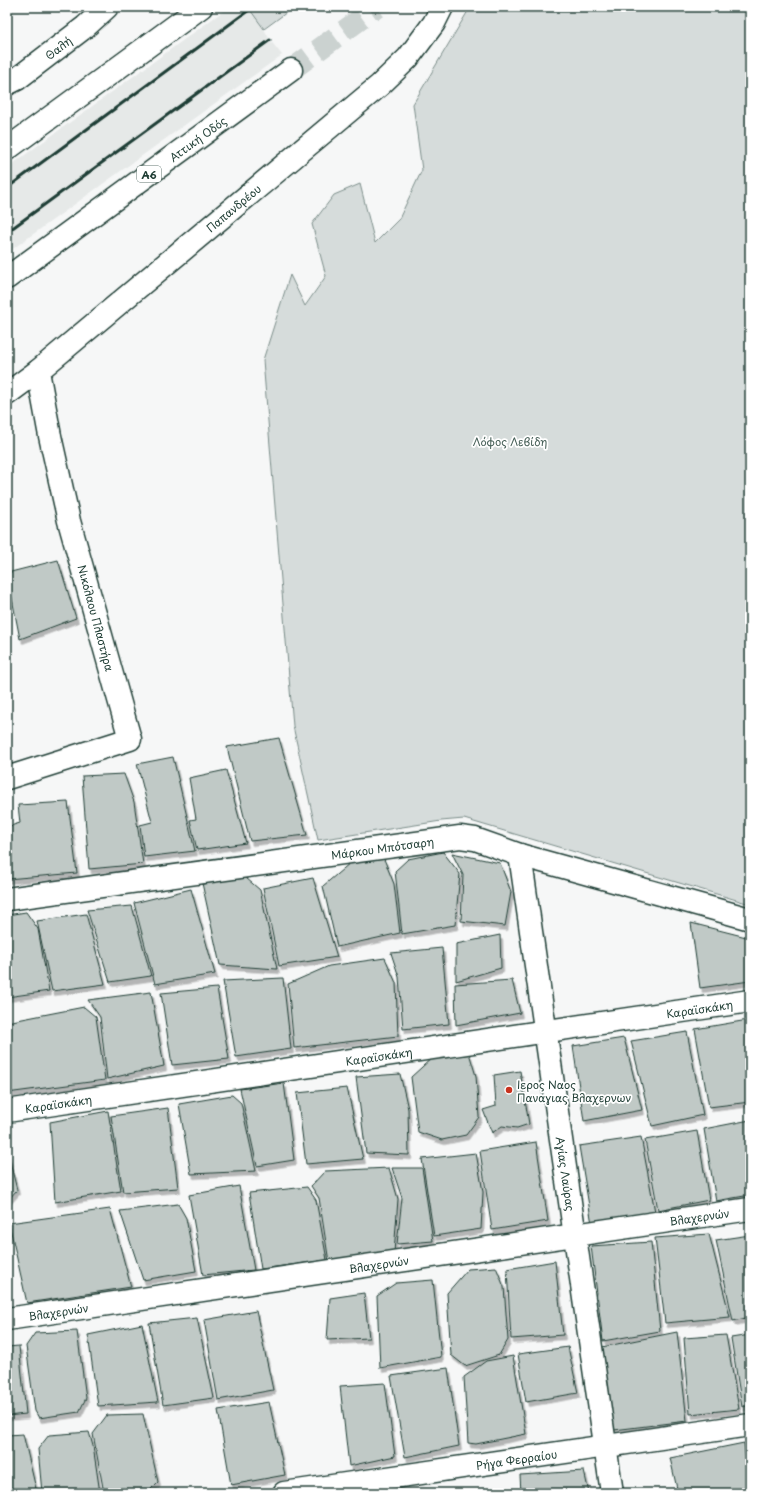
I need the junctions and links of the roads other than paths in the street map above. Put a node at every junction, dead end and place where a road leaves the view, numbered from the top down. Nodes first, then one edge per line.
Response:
1 (107, 7) edge
2 (201, 7) edge
3 (442, 7) edge
4 (291, 70) tunnel mouth
5 (7, 84) edge
6 (7, 149) edge
7 (7, 278) edge
8 (38, 371) junction
9 (7, 394) edge
10 (7, 778) edge
11 (520, 855) junction
12 (7, 899) edge
13 (750, 919) edge
14 (750, 1001) edge
15 (546, 1031) junction
16 (7, 1111) edge
17 (750, 1209) edge
18 (575, 1235) junction
19 (7, 1319) edge
20 (750, 1425) edge
21 (606, 1446) junction
22 (284, 1493) edge
23 (612, 1493) edge

1 - 5 main road, Θαλή
2 - 6 main road
3 - 8 main road, Παπανδρέου
4 - 7 main road, Αττική Οδός / Α6
8 - 9 main road, Παπανδρέου
8 - 10 main road, Νικόλαου Πλαστήρα
11 - 12 main road, Μάρκου Μπότσαρη
11 - 13 main road, Μάρκου Μπότσαρη
11 - 15 main road, Αγίας Λαύρας
14 - 15 main road, Καραϊσκάκη
15 - 16 main road, Καραϊσκάκη
15 - 18 main road, Αγίας Λαύρας
17 - 18 main road, Βλαχερνών
18 - 19 main road, Βλαχερνών
18 - 21 main road, Αγίας Λαύρας
20 - 21 main road, Ρήγα Φερραίου
21 - 22 main road, Ρήγα Φερραίου
21 - 23 main road, Αγίας Λαύρας

